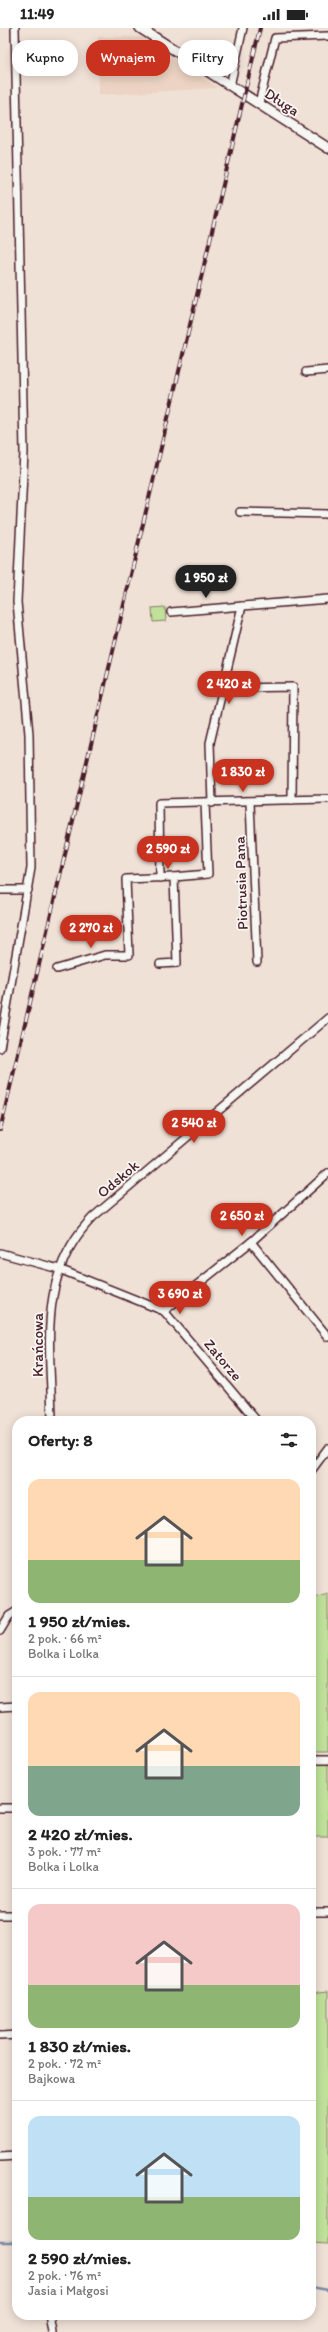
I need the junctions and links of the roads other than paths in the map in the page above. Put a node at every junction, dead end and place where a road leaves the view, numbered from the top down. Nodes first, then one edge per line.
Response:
1 (15, 28) edge
2 (140, 28) edge
3 (243, 28) edge
4 (328, 36) edge
5 (230, 86) junction
6 (259, 104) junction
7 (328, 148) edge
8 (328, 370) edge
9 (306, 372) dead end
10 (240, 512) dead end
11 (328, 514) edge
12 (328, 599) edge
13 (242, 606) junction
14 (170, 612) dead end
15 (224, 688) junction
16 (328, 799) edge
17 (292, 800) junction
18 (208, 803) junction
19 (250, 803) junction
20 (174, 877) junction
21 (160, 878) junction
22 (0, 890) edge
23 (28, 890) junction
24 (257, 962) dead end
25 (160, 964) dead end
26 (57, 969) dead end
27 (328, 1019) edge
28 (0, 1048) edge
29 (327, 1175) edge
30 (251, 1242) junction
31 (0, 1253) edge
32 (59, 1269) junction
33 (164, 1311) junction
34 (328, 1336) edge
35 (52, 1416) edge
36 (253, 1416) edge
37 (328, 1448) edge
38 (316, 1464) edge
39 (12, 1614) edge
40 (0, 1631) edge
41 (12, 1706) edge
42 (0, 1707) edge
43 (316, 1760) edge
44 (328, 1760) edge
45 (0, 1808) edge
46 (12, 1808) edge
47 (316, 1912) edge
48 (328, 1912) edge
49 (0, 1915) edge
50 (12, 1915) edge
51 (12, 2035) edge
52 (0, 2036) edge
53 (12, 2156) edge
54 (0, 2157) edge
55 (50, 2320) edge
56 (52, 2332) edge

1 - 23 street
2 - 5 street, Długa
3 - 5 street
4 - 6 street
5 - 6 street, Długa
6 - 7 street, Długa
8 - 9 street
10 - 11 street
12 - 13 street
13 - 14 street
13 - 15 street
15 - 17 street
15 - 18 street
16 - 17 street
17 - 19 street
18 - 19 street
18 - 20 street
18 - 21 street
19 - 24 street, Piotrusia Pana
20 - 21 street
20 - 25 street
21 - 26 street
22 - 23 street
23 - 28 street
27 - 32 street, Odskok
29 - 30 street
30 - 33 street
30 - 34 street
31 - 32 street
32 - 33 street, Zatorze
32 - 35 street, Krańcowa
33 - 36 street, Zatorze
37 - 38 street
39 - 40 street
41 - 42 street
43 - 44 street
45 - 46 street
47 - 48 street
49 - 50 street
51 - 52 street
53 - 54 street
55 - 56 street

